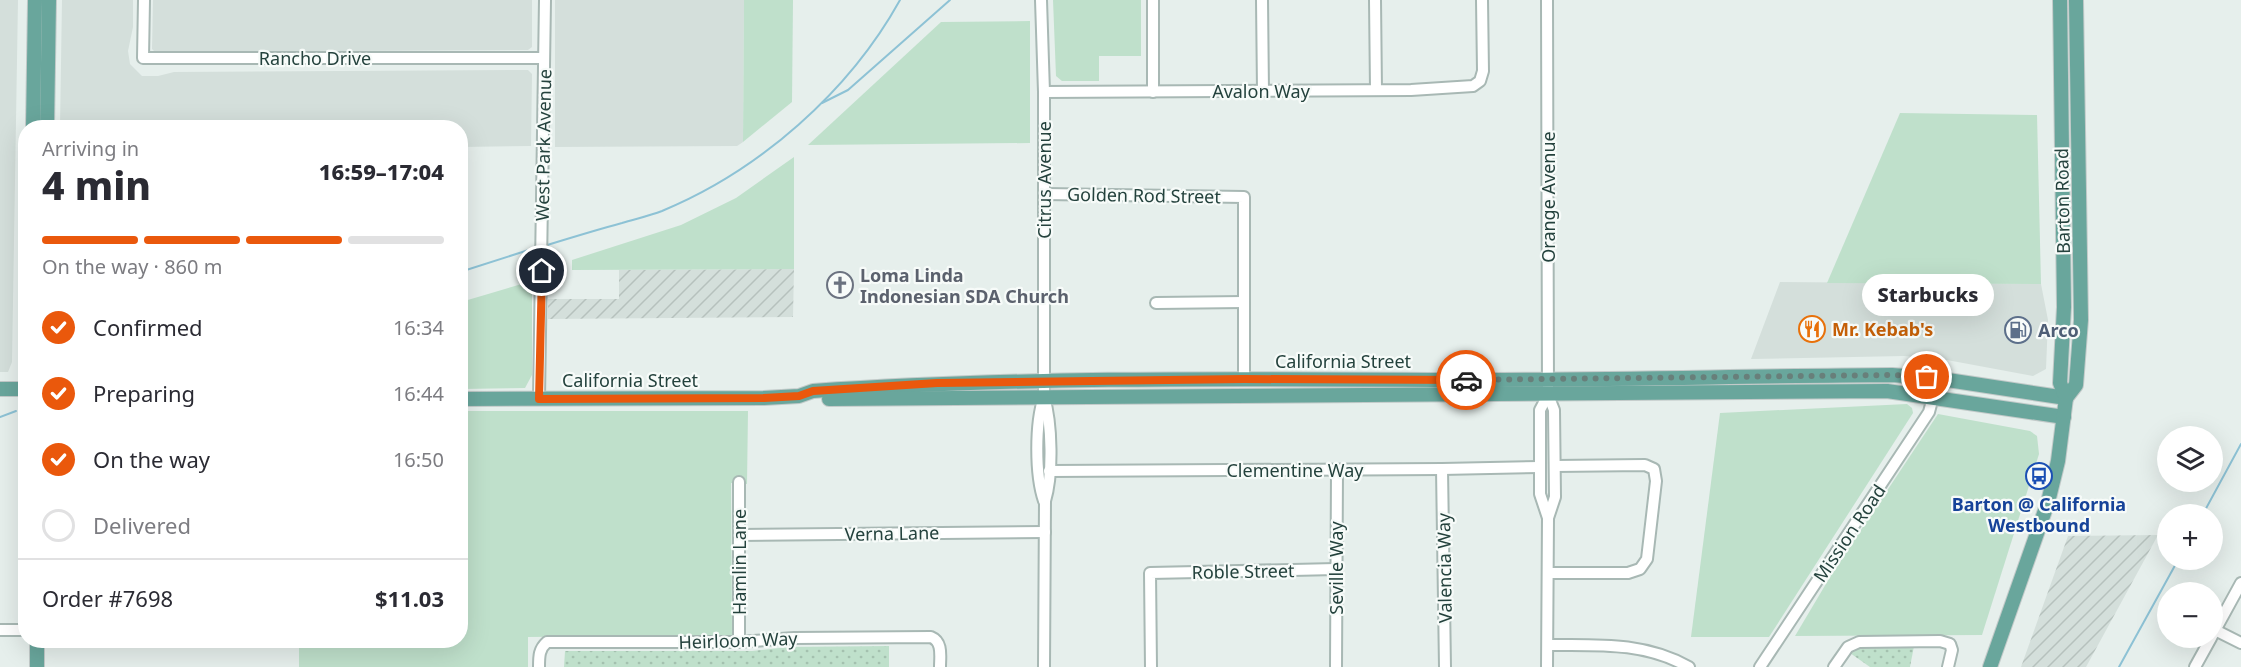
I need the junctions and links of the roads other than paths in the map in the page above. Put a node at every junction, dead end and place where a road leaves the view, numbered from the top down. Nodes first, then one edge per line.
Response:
1 (35, 0) edge
2 (49, 0) edge
3 (144, 0) edge
4 (545, 0) edge
5 (1041, 0) edge
6 (1153, 0) edge
7 (1262, 0) edge
8 (1375, 0) edge
9 (1482, 0) edge
10 (1547, 0) edge
11 (2060, 0) edge
12 (2076, 0) edge
13 (35, 16) junction
14 (544, 58) junction
15 (47, 79) junction
16 (1376, 90) junction
17 (1263, 91) junction
18 (1044, 92) junction
19 (1153, 92) junction
20 (33, 98) junction
21 (33, 120) edge
22 (40, 120) edge
23 (46, 120) edge
24 (1045, 194) junction
25 (1244, 302) junction
26 (1156, 303) dead end
27 (1838, 375) junction
28 (1244, 379) junction
29 (1548, 380) junction
30 (1044, 382) junction
31 (0, 389) edge
32 (18, 389) edge
33 (1838, 392) junction
34 (1548, 395) junction
35 (799, 396) junction
36 (1044, 397) junction
37 (1933, 397) junction
38 (2066, 398) junction
39 (468, 399) edge
40 (539, 399) junction
41 (2064, 417) junction
42 (1555, 466) junction
43 (1540, 467) junction
44 (1442, 469) junction
45 (1337, 470) junction
46 (1049, 471) junction
47 (739, 482) dead end
48 (1045, 501) junction
49 (1548, 519) junction
50 (1045, 532) junction
51 (739, 535) junction
52 (1336, 569) junction
53 (1548, 573) junction
54 (2241, 583) edge
55 (2223, 616) edge
56 (0, 630) edge
57 (18, 630) edge
58 (2223, 637) edge
59 (739, 642) junction
60 (2241, 643) edge
61 (1549, 645) junction
62 (36, 648) edge
63 (2205, 648) edge
64 (36, 667) edge
65 (539, 667) edge
66 (940, 667) edge
67 (1044, 667) edge
68 (1151, 667) edge
69 (1336, 667) edge
70 (1445, 667) edge
71 (1547, 667) edge
72 (1689, 667) edge
73 (1760, 667) edge
74 (1834, 667) edge
75 (1948, 667) edge
76 (1990, 667) edge
77 (2195, 667) edge

1 - 13 main road
2 - 15 main road
3 - 14 street, Rancho Drive
4 - 14 street, West Park Avenue
5 - 18 street, Citrus Avenue
6 - 19 street
7 - 17 street
8 - 16 street
9 - 16 street, Avalon Way
10 - 29 street, Orange Avenue
11 - 38 main road, Barton Road
12 - 38 main road, Barton Road
13 - 15 main road
13 - 20 main road
14 - 40 street, West Park Avenue
15 - 23 main road
16 - 17 street, Avalon Way
17 - 19 street, Avalon Way
18 - 19 street, Avalon Way
18 - 24 street, Citrus Avenue
20 - 21 main road
20 - 22 main road
24 - 25 street, Golden Rod Street
24 - 30 street, Citrus Avenue
25 - 26 street
25 - 28 street
27 - 29 main road, California Street
27 - 33 main road
27 - 38 main road, California Street
28 - 29 main road, California Street
28 - 30 main road, California Street
29 - 34 street, Orange Avenue
30 - 35 main road, California Street
30 - 36 street, Citrus Avenue
31 - 32 main road
33 - 34 main road, California Street
33 - 37 main road, California Street
34 - 36 main road, California Street
34 - 42 street, Orange Avenue
34 - 43 street, Orange Avenue
35 - 36 main road, California Street
35 - 40 main road, California Street
36 - 46 street, Citrus Avenue
36 - 48 street, Citrus Avenue
37 - 41 main road, California Street
37 - 73 street, Mission Road
38 - 41 main road, Barton Road
39 - 40 main road, California Street
41 - 76 main road, Barton Road
42 - 49 street, Orange Avenue
42 - 53 street
43 - 44 street, Clementine Way
43 - 49 street, Orange Avenue
44 - 45 street, Clementine Way
44 - 70 street, Valencia Way
45 - 46 street, Clementine Way
45 - 52 street, Seville Way
46 - 48 street, Citrus Avenue
47 - 51 street, Hamlin Lane
48 - 50 street, Citrus Avenue
49 - 53 street, Orange Avenue
50 - 51 street, Verna Lane
50 - 67 street, Citrus Avenue
51 - 59 street, Hamlin Lane
52 - 68 street, Roble Street
52 - 69 street, Seville Way
53 - 61 street, Orange Avenue
54 - 55 street
56 - 57 street
58 - 60 street
59 - 65 street, Heirloom Way
59 - 66 street, Heirloom Way
61 - 71 street, Orange Avenue
61 - 72 street
62 - 64 main road
63 - 77 street
74 - 75 street

